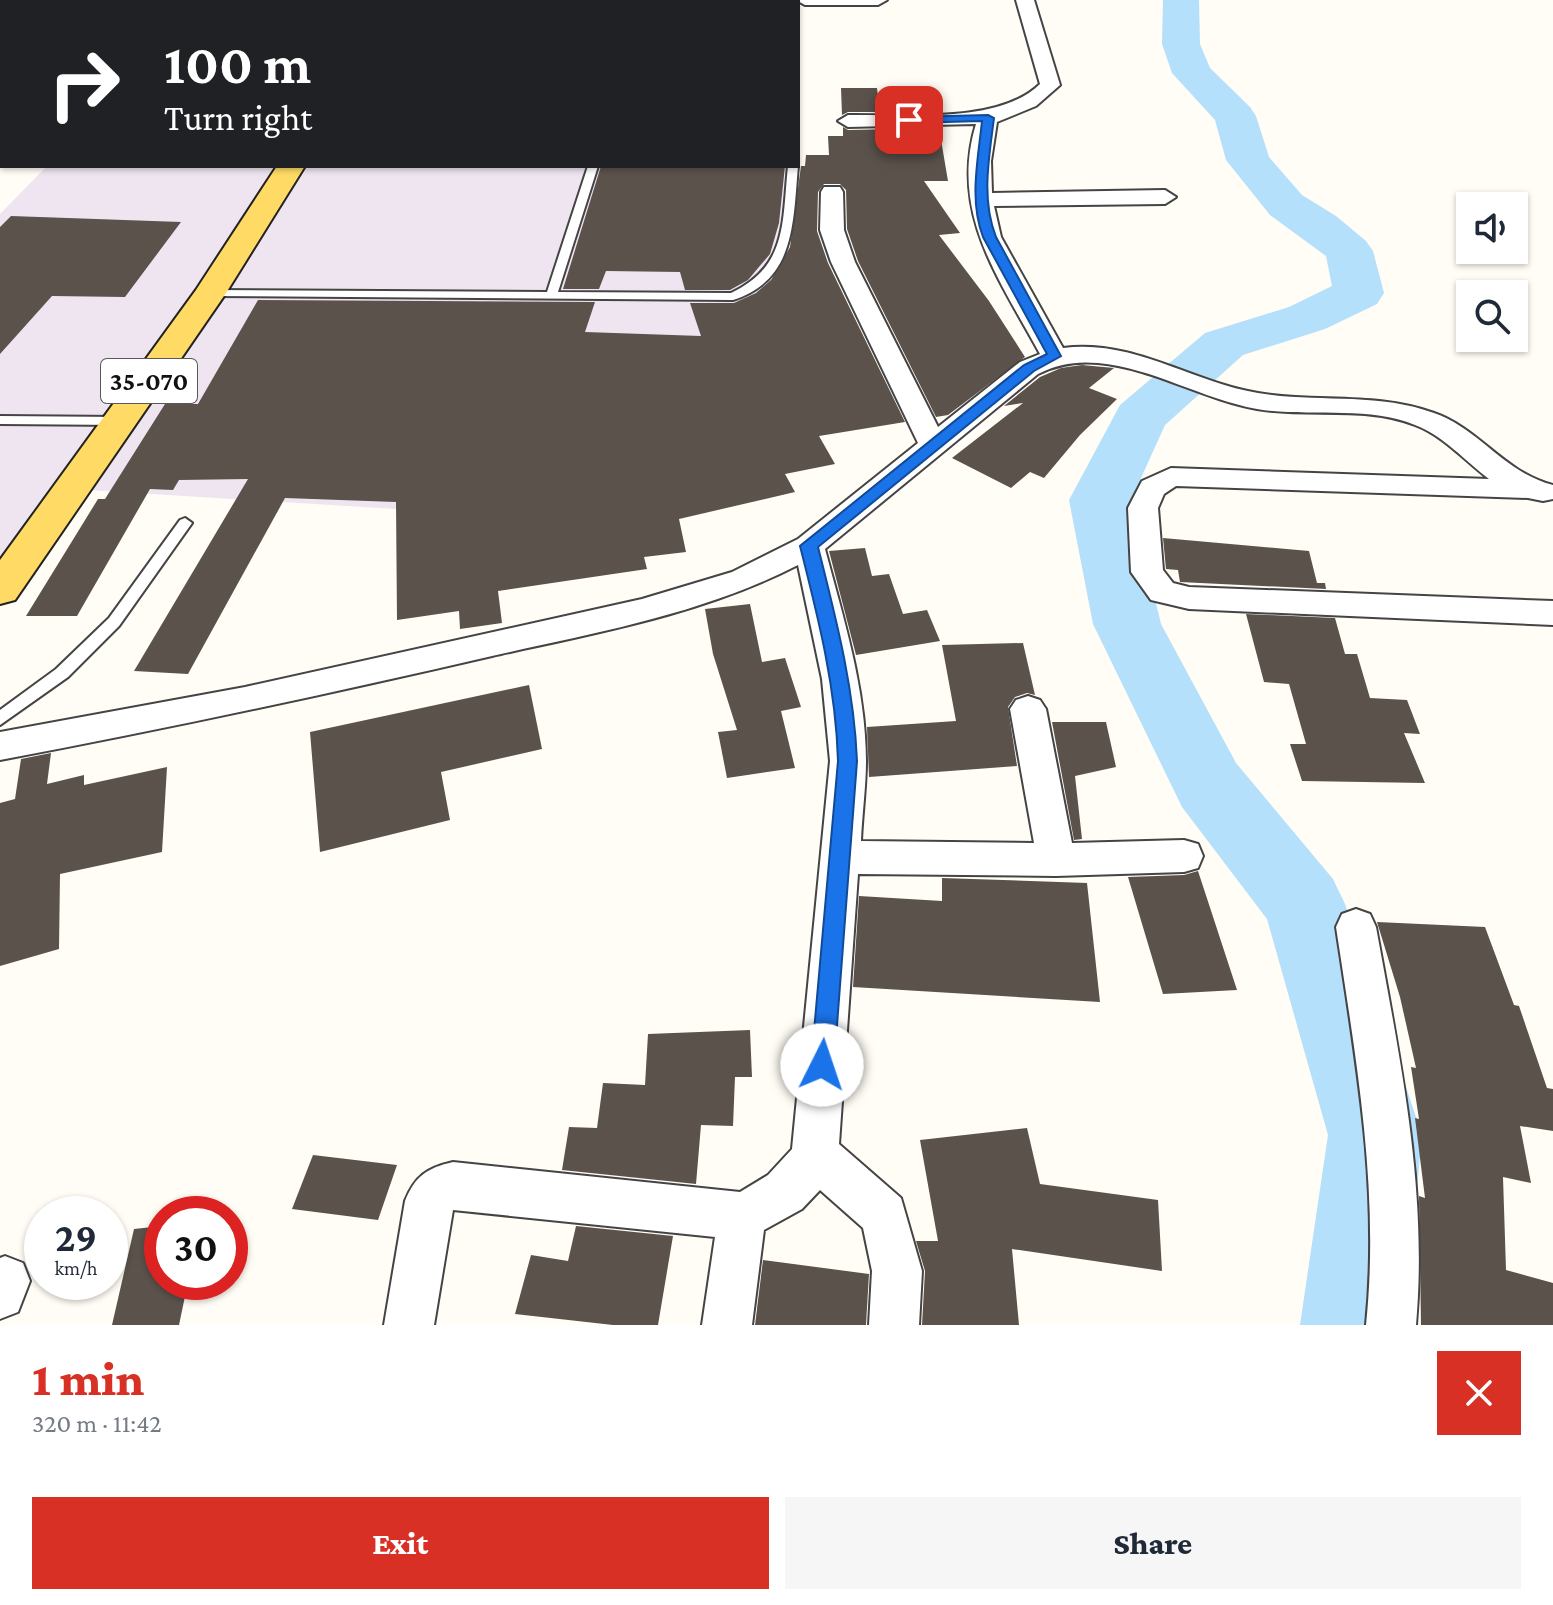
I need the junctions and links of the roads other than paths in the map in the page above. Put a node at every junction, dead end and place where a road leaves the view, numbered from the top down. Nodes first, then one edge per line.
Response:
1 (805, 0) edge
2 (878, 0) edge
3 (1025, 0) edge
4 (988, 118) junction
5 (848, 121) dead end
6 (290, 168) edge
7 (592, 168) edge
8 (793, 168) edge
9 (1100, 179) dead end
10 (981, 190) junction
11 (832, 192) dead end
12 (1165, 197) dead end
13 (210, 293) junction
14 (551, 297) junction
15 (1054, 356) junction
16 (0, 420) edge
17 (121, 421) junction
18 (933, 445) junction
19 (1542, 493) edge
20 (185, 523) dead end
21 (809, 546) junction
22 (0, 590) edge
23 (1553, 613) edge
24 (1028, 709) dead end
25 (0, 719) edge
26 (0, 746) edge
27 (1184, 856) dead end
28 (838, 857) junction
29 (1056, 860) junction
30 (1356, 927) dead end
31 (815, 1154) junction
32 (742, 1216) junction
33 (409, 1325) edge
34 (727, 1325) edge
35 (894, 1325) edge
36 (1391, 1325) edge

1 - 2 street
3 - 4 street
4 - 5 street
4 - 10 street
6 - 13 main road, 35-070
7 - 14 lane
8 - 14 lane
9 - 10 street
10 - 12 street
10 - 15 street
11 - 18 street
13 - 14 lane
13 - 17 main road, 35-070
15 - 18 street
15 - 19 street
16 - 17 lane
17 - 22 main road, 35-070
18 - 21 street
19 - 23 street
20 - 25 lane
21 - 26 street
21 - 28 street
24 - 29 street
27 - 29 street
28 - 29 street
28 - 31 street
30 - 36 street
31 - 32 street
31 - 35 street
32 - 33 street
32 - 34 street

